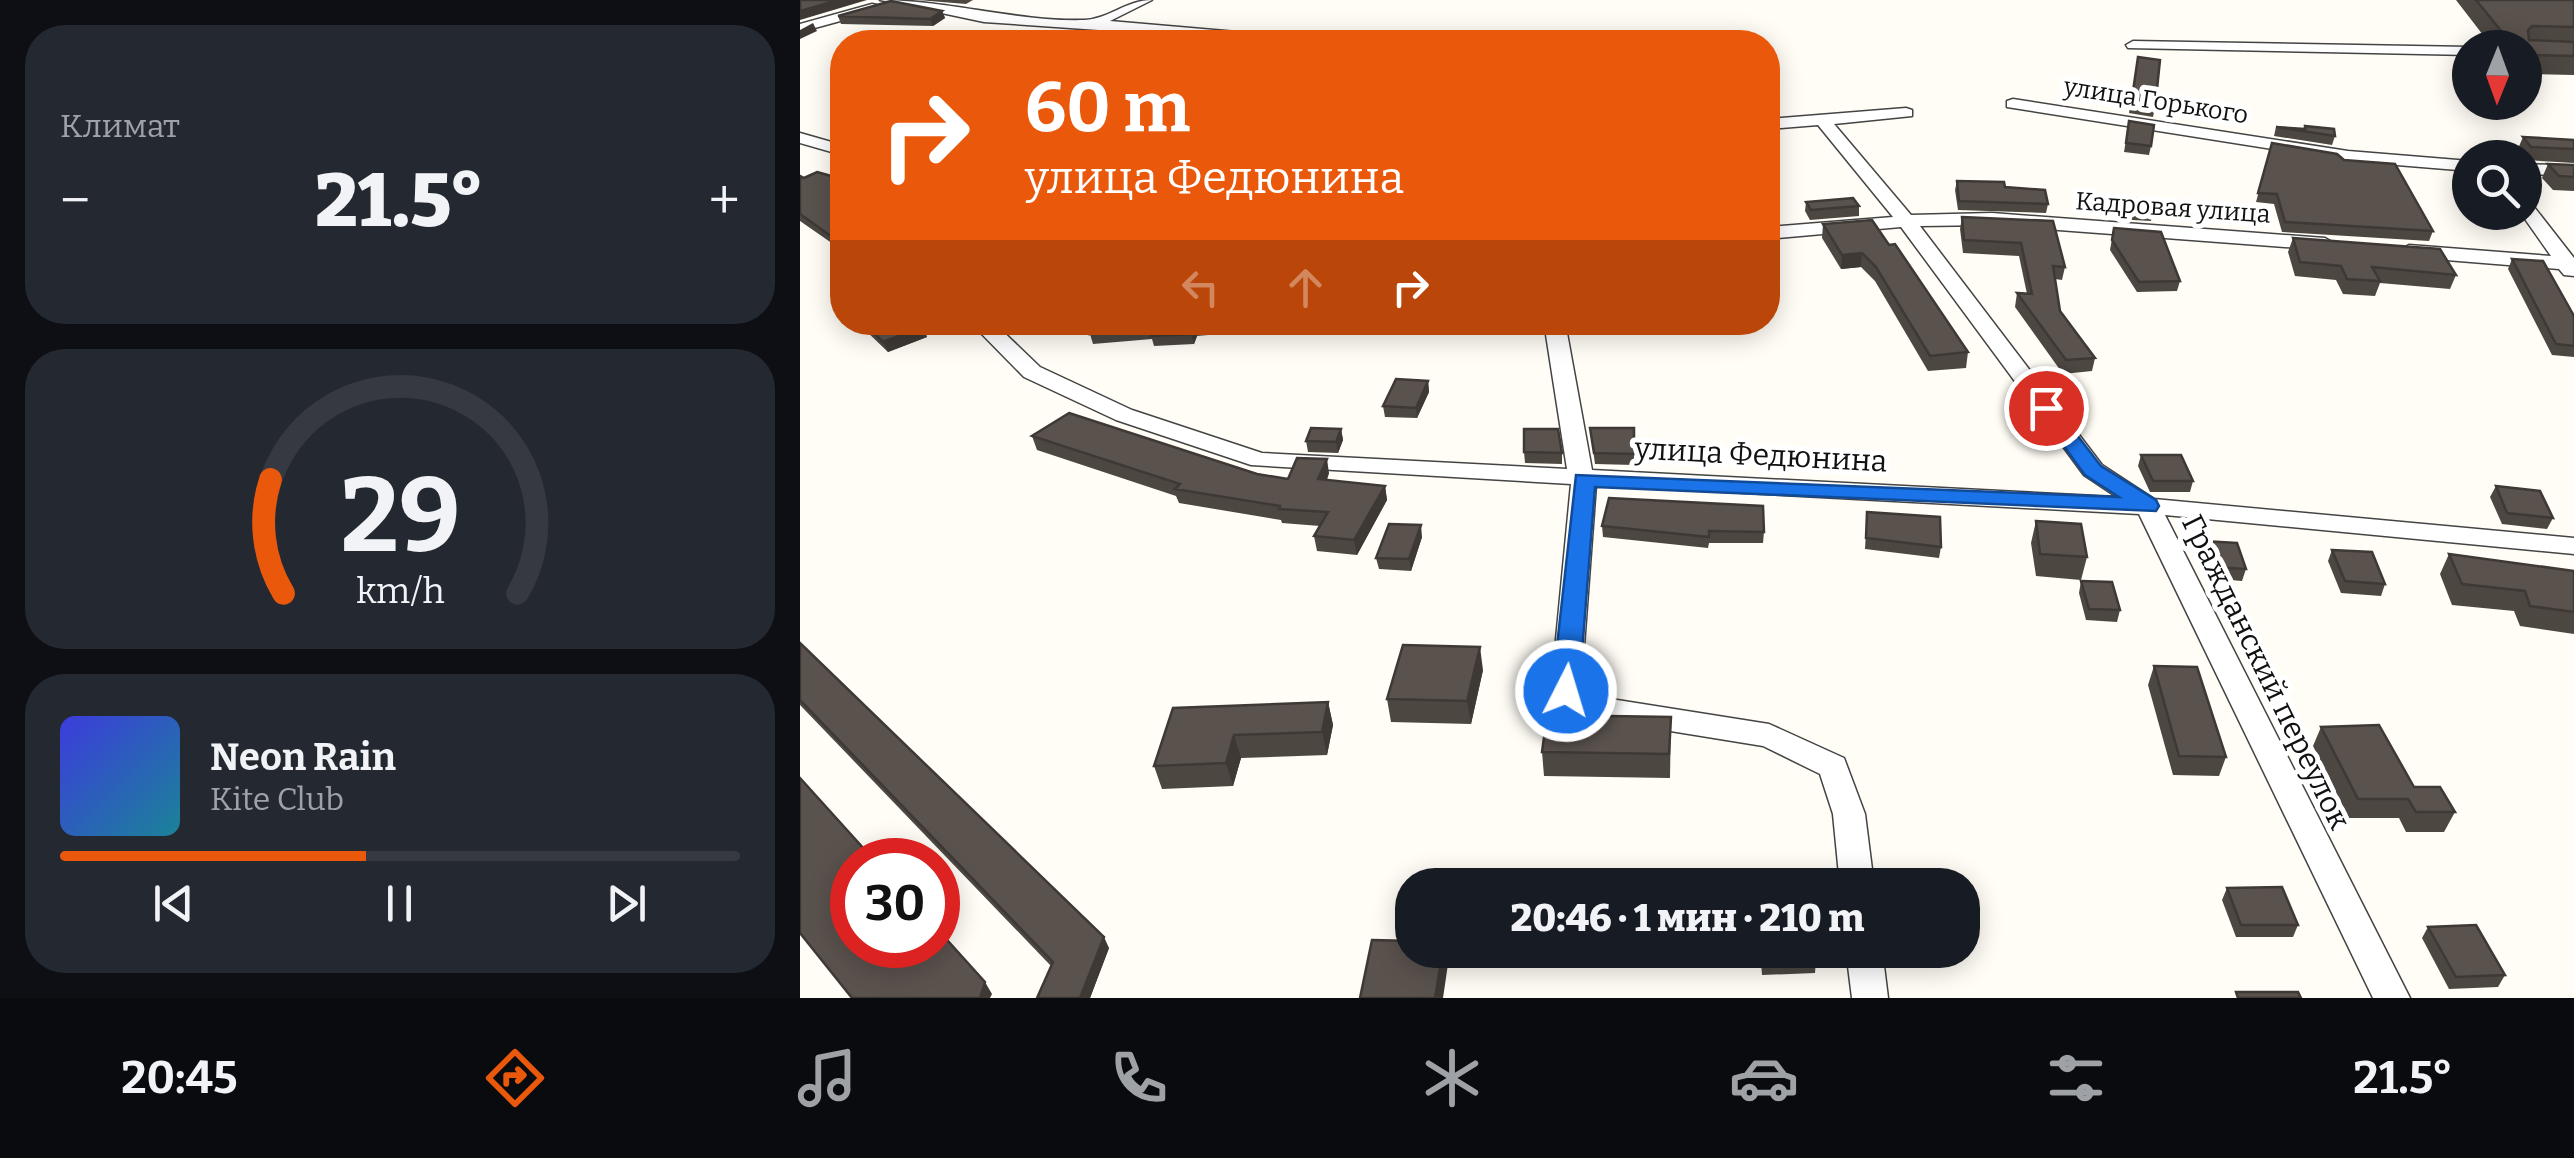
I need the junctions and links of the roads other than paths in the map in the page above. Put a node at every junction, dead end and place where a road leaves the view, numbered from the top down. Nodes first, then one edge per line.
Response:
1 (886, 0) edge
2 (1145, 0) edge
3 (894, 1) edge
4 (1090, 26) junction
5 (800, 28) edge
6 (1201, 30) edge
7 (2133, 44) dead end
8 (2452, 51) edge
9 (2013, 104) dead end
10 (1906, 113) dead end
11 (1824, 120) junction
12 (1780, 123) edge
13 (800, 138) edge
14 (830, 147) edge
15 (2452, 165) edge
16 (2542, 170) edge
17 (2574, 171) edge
18 (1906, 221) junction
19 (2542, 229) edge
20 (1780, 232) edge
21 (2350, 246) edge
22 (2389, 249) edge
23 (2571, 267) edge
24 (994, 335) edge
25 (1556, 335) edge
26 (1584, 480) junction
27 (2148, 506) junction
28 (2574, 546) edge
29 (1855, 868) edge
30 (1866, 968) edge
31 (1870, 998) edge
32 (2392, 998) edge

1 - 3 street
2 - 4 street
3 - 4 street
3 - 5 street
4 - 6 street
7 - 8 street
9 - 15 street, улица Горького
10 - 11 street
11 - 12 street
11 - 18 street, Гражданский переулок
13 - 14 street
16 - 17 street
18 - 20 street, Кадровая улица
18 - 21 street, Кадровая улица
18 - 27 street, Гражданский переулок
19 - 23 street
22 - 23 street
24 - 26 street, улица Федюнина
25 - 26 street
26 - 27 street, улица Федюнина
26 - 29 street
27 - 28 street, улица Федюнина
27 - 32 street, Гражданский переулок
30 - 31 street

